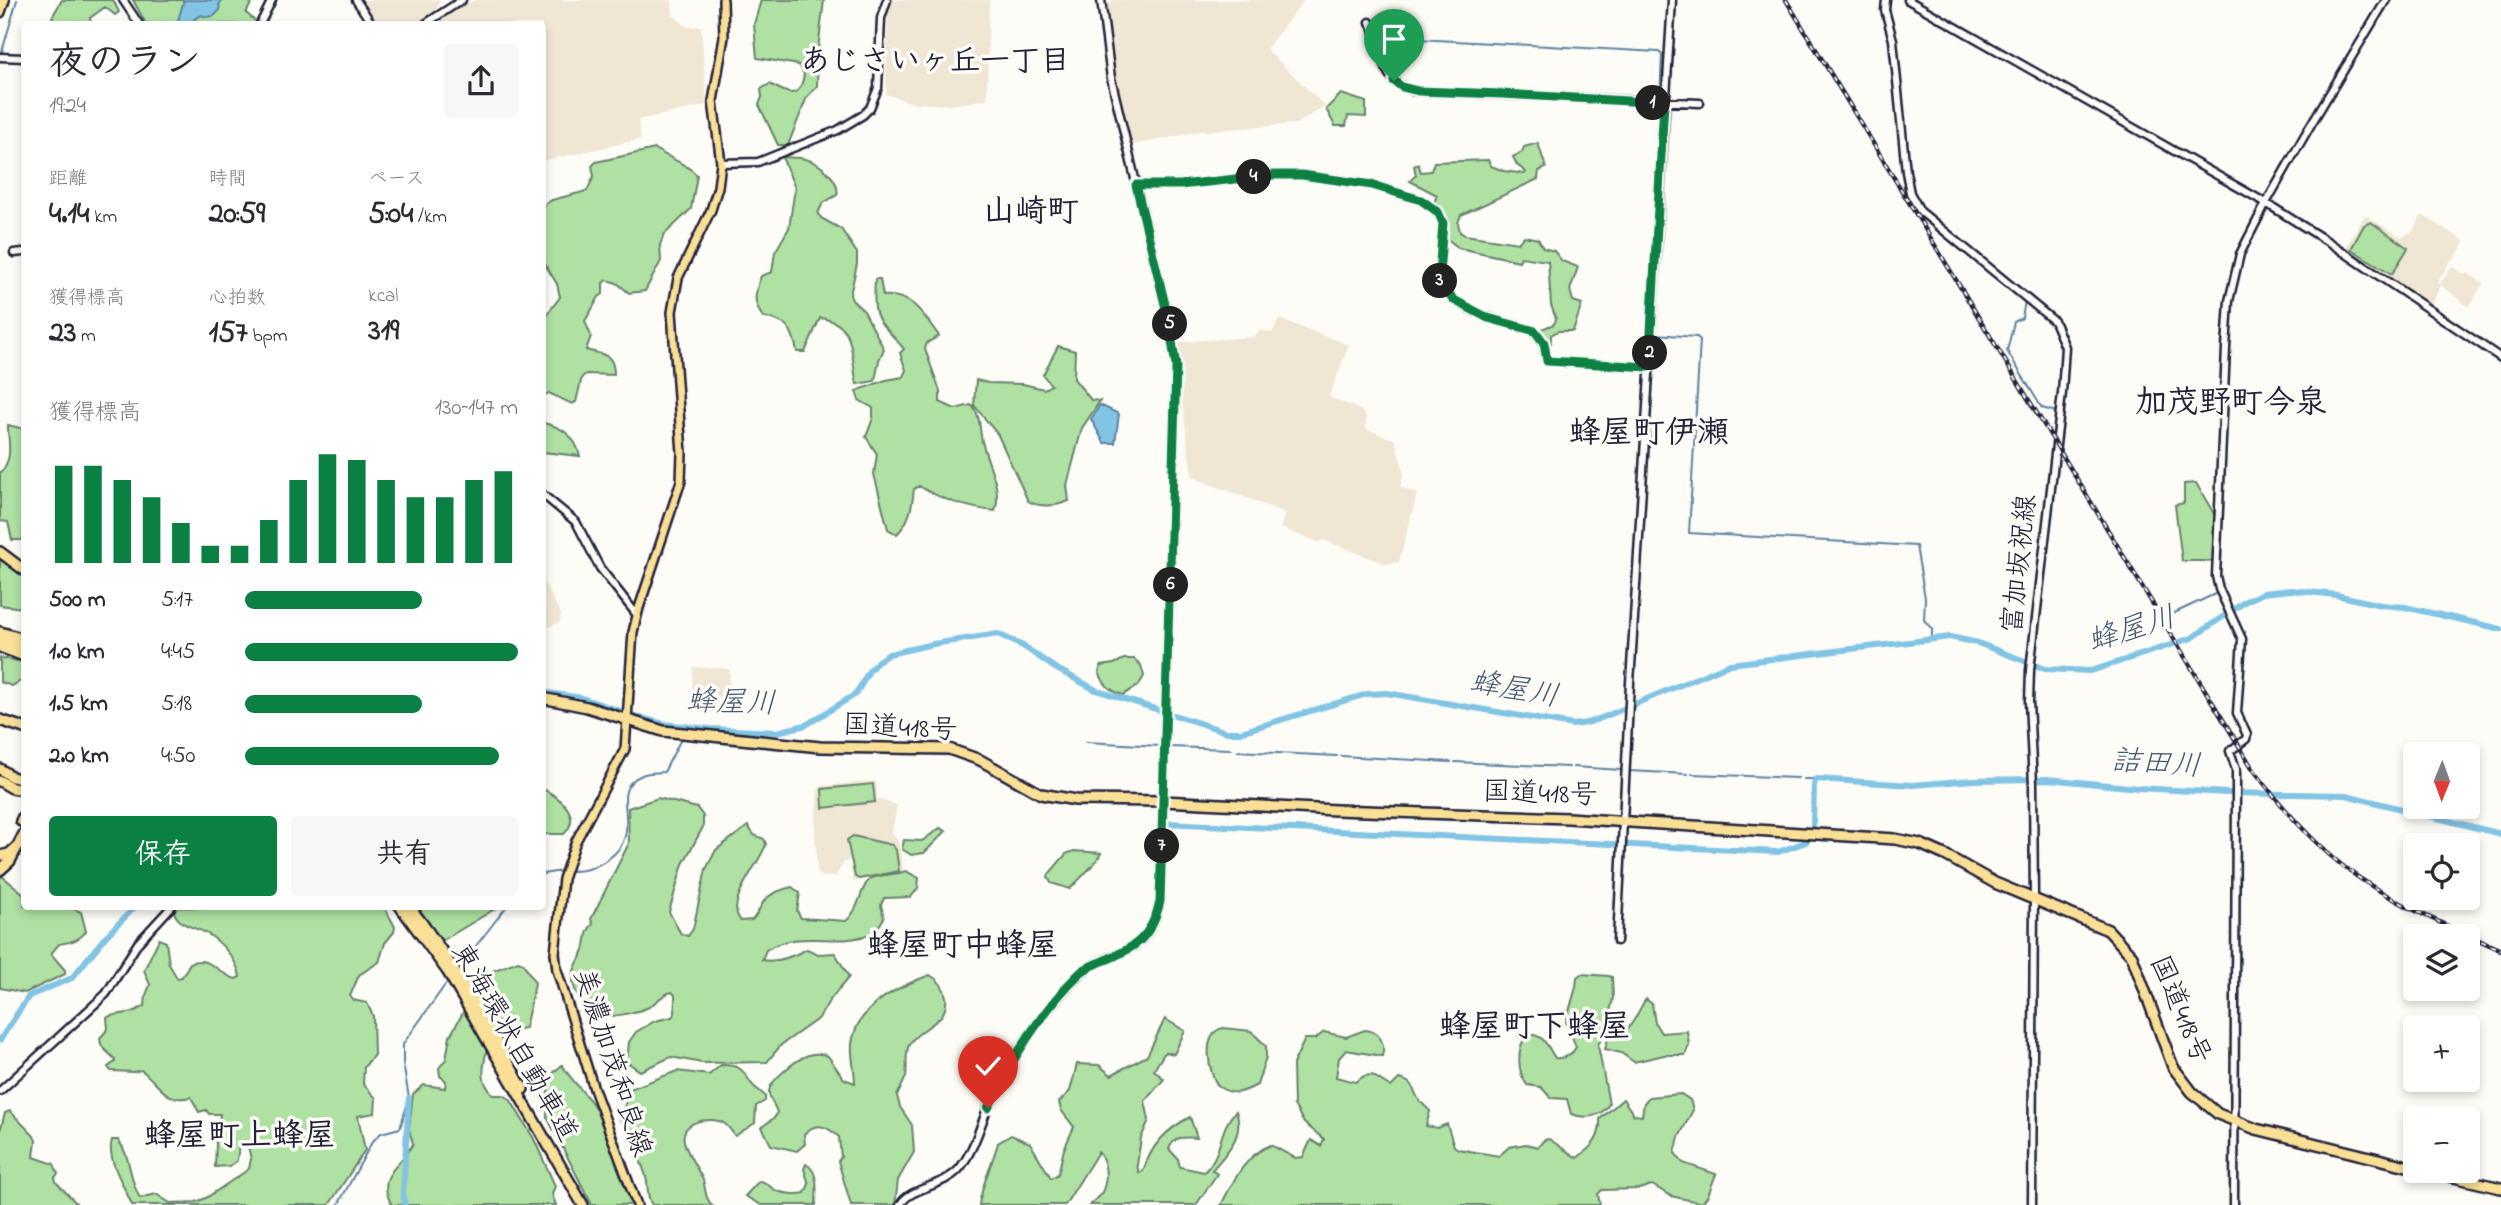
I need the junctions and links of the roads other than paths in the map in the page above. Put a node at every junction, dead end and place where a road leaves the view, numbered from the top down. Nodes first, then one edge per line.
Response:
1 (4, 0) edge
2 (123, 0) edge
3 (272, 0) edge
4 (356, 0) edge
5 (462, 0) edge
6 (723, 0) edge
7 (887, 0) edge
8 (1101, 0) edge
9 (1672, 0) edge
10 (1886, 0) edge
11 (1908, 0) edge
12 (2386, 0) edge
13 (0, 12) edge
14 (137, 21) edge
15 (262, 21) edge
16 (370, 21) edge
17 (430, 21) edge
18 (1370, 22) dead end
19 (2, 57) edge
20 (21, 58) edge
21 (1661, 103) junction
22 (1700, 103) dead end
23 (721, 163) junction
24 (1136, 185) junction
25 (2266, 203) junction
26 (21, 252) edge
27 (14, 253) dead end
28 (2501, 358) edge
29 (1649, 367) junction
30 (546, 497) edge
31 (0, 552) edge
32 (21, 568) edge
33 (637, 615) junction
34 (0, 631) edge
35 (21, 637) edge
36 (0, 639) edge
37 (21, 646) edge
38 (0, 647) edge
39 (21, 655) edge
40 (546, 699) edge
41 (0, 721) edge
42 (628, 721) junction
43 (21, 729) edge
44 (0, 769) edge
45 (21, 779) edge
46 (0, 781) edge
47 (21, 790) edge
48 (1163, 801) junction
49 (1623, 821) junction
50 (21, 840) edge
51 (18, 846) junction
52 (0, 856) edge
53 (0, 870) edge
54 (2034, 899) junction
55 (168, 910) edge
56 (404, 910) edge
57 (411, 910) edge
58 (423, 930) junction
59 (1617, 941) dead end
60 (0, 1091) edge
61 (2235, 1122) junction
62 (2403, 1165) edge
63 (2480, 1183) edge
64 (2501, 1188) edge
65 (584, 1205) edge
66 (637, 1205) edge
67 (900, 1205) edge
68 (2032, 1205) edge
69 (2234, 1205) edge

1 - 13 highway
2 - 14 street
3 - 15 street
4 - 16 street
5 - 17 street
6 - 23 main road, 美濃加茂和良線
7 - 23 street
8 - 24 street
9 - 21 street
10 - 54 street, 富加坂祝線
11 - 25 street
12 - 25 street
18 - 21 street
19 - 20 street
21 - 22 street
21 - 29 street
23 - 33 main road, 美濃加茂和良線
24 - 29 street
24 - 48 street
25 - 28 street
25 - 61 street
26 - 27 street
29 - 49 street
30 - 33 street
31 - 32 highway
33 - 42 main road, 美濃加茂和良線
34 - 35 highway
36 - 37 highway
38 - 39 highway
40 - 42 highway, 国道418号
41 - 43 highway
42 - 48 highway, 国道418号
42 - 66 main road, 美濃加茂和良線
44 - 45 highway
46 - 47 highway
48 - 49 highway, 国道418号
48 - 67 street
49 - 54 highway, 国道418号
49 - 59 street
50 - 51 highway
51 - 52 highway
51 - 53 highway
54 - 61 highway, 国道418号
54 - 68 street, 富加坂祝線
55 - 60 street
56 - 58 highway, 東海環状自動車道
57 - 58 highway, 東海環状自動車道
58 - 65 highway, 東海環状自動車道
61 - 62 highway, 国道418号
61 - 69 street
63 - 64 highway

